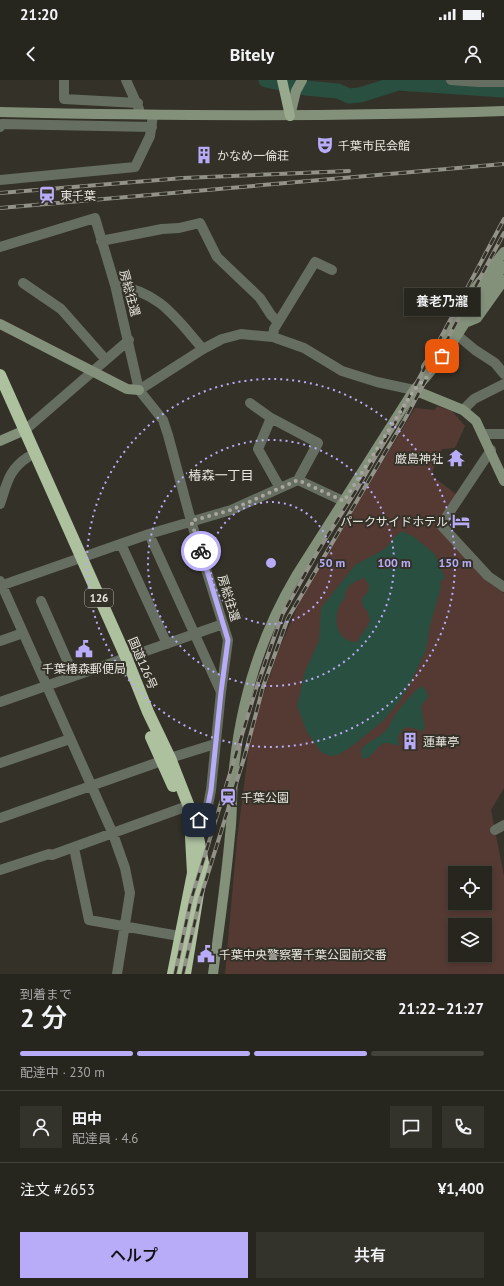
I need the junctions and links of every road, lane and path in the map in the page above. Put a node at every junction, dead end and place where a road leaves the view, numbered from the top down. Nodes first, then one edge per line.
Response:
1 (64, 80) edge
2 (126, 80) edge
3 (451, 80) edge
4 (302, 81) edge
5 (504, 82) edge
6 (283, 84) edge
7 (138, 104) junction
8 (504, 110) edge
9 (0, 112) edge
10 (140, 115) junction
11 (154, 115) junction
12 (290, 116) junction
13 (0, 127) edge
14 (152, 127) junction
15 (0, 180) edge
16 (102, 241) junction
17 (0, 247) edge
18 (504, 252) edge
19 (504, 266) edge
20 (332, 270) dead end
21 (504, 280) edge
22 (23, 283) dead end
23 (115, 285) junction
24 (463, 320) junction
25 (278, 322) junction
26 (0, 324) edge
27 (454, 333) junction
28 (273, 337) junction
29 (129, 340) junction
30 (203, 349) junction
31 (106, 360) junction
32 (91, 372) junction
33 (504, 374) edge
34 (0, 375) edge
35 (504, 384) edge
36 (139, 390) junction
37 (414, 390) junction
38 (0, 395) edge
39 (250, 403) dead end
40 (463, 410) junction
41 (271, 418) junction
42 (21, 432) junction
43 (483, 434) junction
44 (504, 434) edge
45 (0, 441) edge
46 (491, 450) junction
47 (28, 457) junction
48 (298, 480) junction
49 (504, 481) edge
50 (280, 488) junction
51 (344, 501) junction
52 (0, 504) edge
53 (191, 521) junction
54 (149, 534) junction
55 (121, 544) junction
56 (77, 559) junction
57 (1, 584) edge
58 (504, 587) edge
59 (41, 601) dead end
60 (223, 624) junction
61 (23, 634) junction
62 (194, 635) junction
63 (0, 641) edge
64 (167, 644) junction
65 (122, 659) junction
66 (74, 676) junction
67 (47, 686) junction
68 (221, 692) junction
69 (0, 702) edge
70 (70, 739) junction
71 (215, 744) junction
72 (166, 759) junction
73 (0, 763) edge
74 (92, 787) junction
75 (182, 808) junction
76 (0, 818) edge
77 (191, 824) junction
78 (113, 834) junction
79 (74, 848) junction
80 (0, 870) edge
81 (125, 926) junction
82 (179, 936) junction
83 (117, 974) edge
84 (173, 974) edge
85 (184, 974) edge
86 (213, 974) edge

1 - 7 street
2 - 7 street
3 - 5 street
4 - 12 street
6 - 12 main road
7 - 10 street
8 - 12 street
9 - 10 street
10 - 11 street
11 - 12 street
11 - 14 street
13 - 14 street
14 - 15 street
16 - 17 street, 房総往還
16 - 23 street, 房総往還
16 - 25 street
18 - 24 street
19 - 24 street
20 - 25 street
21 - 24 street
22 - 31 street
23 - 29 street, 房総往還
23 - 30 street
24 - 27 street
25 - 28 street
26 - 32 street
27 - 33 street
27 - 37 street
28 - 30 street
28 - 37 street
29 - 31 street
29 - 36 street, 房総往還
30 - 36 street
31 - 32 street
32 - 36 street
32 - 42 street
34 - 42 highway, 国道126号 / 126
35 - 40 street
36 - 53 street, 房総往還
37 - 40 street
37 - 51 street
38 - 42 highway, 国道126号 / 126
39 - 41 street
40 - 43 street
41 - 48 street
41 - 50 street
42 - 45 street
42 - 47 highway, 国道126号 / 126
42 - 56 highway, 国道126号 / 126
43 - 44 street
43 - 46 street
46 - 49 street
46 - 58 street
47 - 52 street
47 - 56 highway, 国道126号 / 126
48 - 50 street
48 - 51 street
50 - 53 street
51 - 86 street
53 - 54 street
53 - 60 street, 房総往還
54 - 55 street
54 - 62 street
55 - 56 street
55 - 64 street
56 - 57 street
56 - 65 highway, 国道126号 / 126
57 - 61 street
59 - 66 street
60 - 62 street
60 - 68 street, 房総往還
61 - 63 street
61 - 67 street
62 - 64 street
62 - 68 street
64 - 65 street
65 - 66 street
65 - 72 highway, 国道126号 / 126
66 - 67 street
67 - 69 street
67 - 70 street
68 - 71 street, 房総往還
70 - 73 street
70 - 74 street
71 - 72 street
71 - 77 street, 房総往還
72 - 74 street
72 - 75 highway, 国道126号 / 126
72 - 77 highway, 国道126号 / 126
74 - 76 street
74 - 78 street
75 - 77 highway, 国道126号 / 126
75 - 78 street
77 - 82 highway, 国道126号 / 126
77 - 85 highway, 国道126号 / 126
78 - 79 street
78 - 81 street
79 - 80 street
79 - 81 street
81 - 82 street
81 - 83 street
82 - 84 highway, 国道126号 / 126

